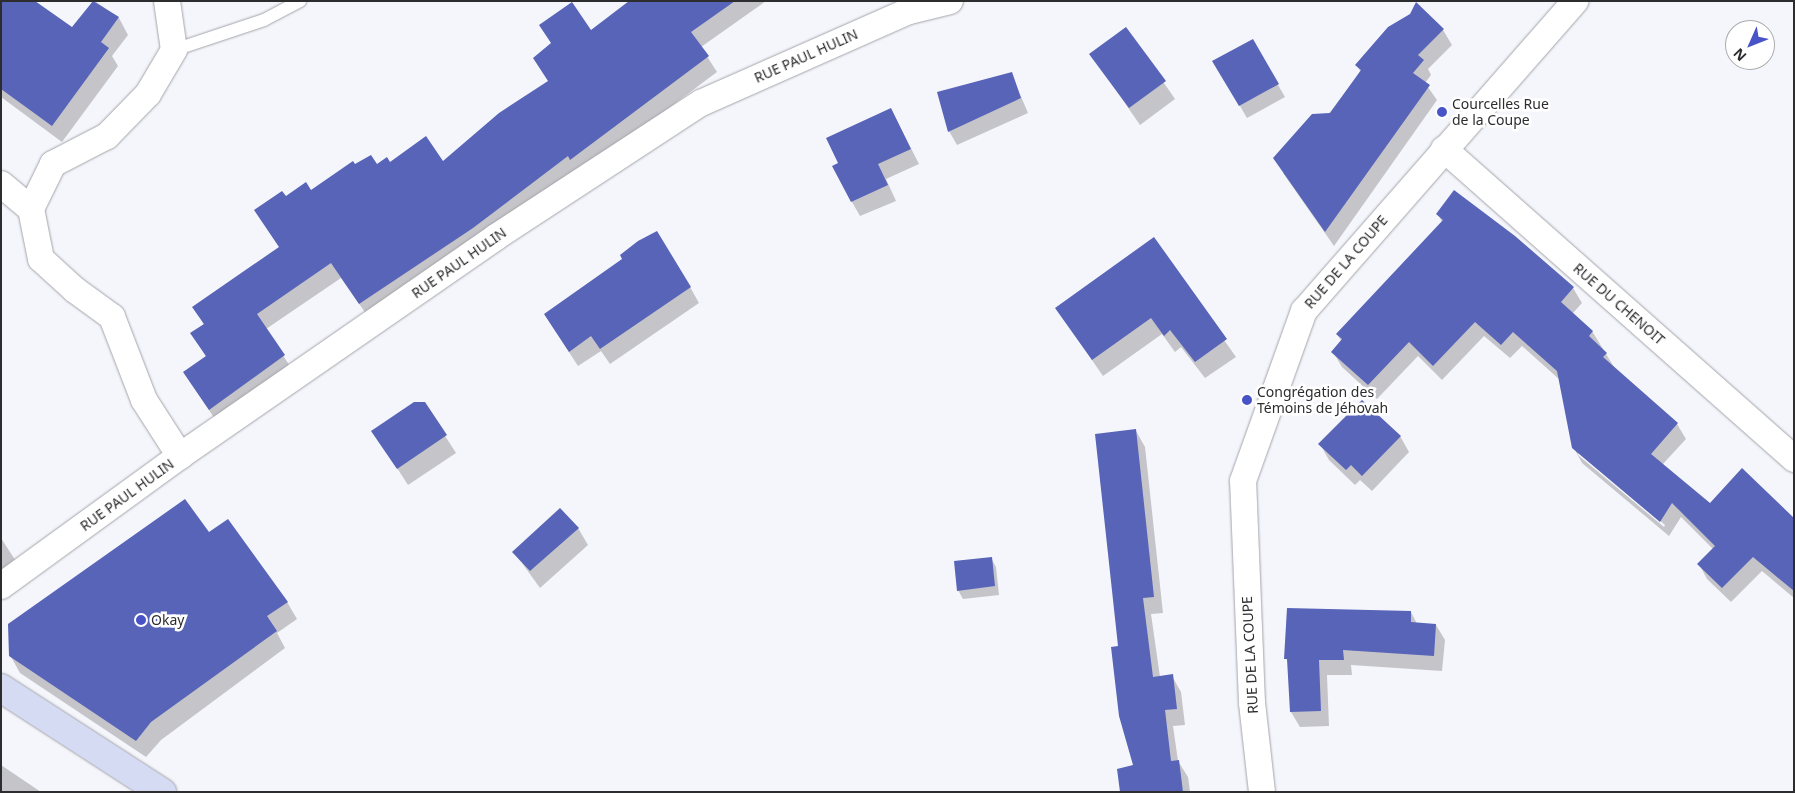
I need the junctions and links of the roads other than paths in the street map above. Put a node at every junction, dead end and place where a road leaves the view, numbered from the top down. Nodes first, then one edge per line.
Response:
1 (167, 1) edge
2 (300, 1) edge
3 (950, 1) edge
4 (1575, 1) edge
5 (174, 50) junction
6 (1444, 149) junction
7 (1, 184) edge
8 (31, 209) junction
9 (180, 456) junction
10 (1794, 459) edge
11 (1, 586) edge
12 (1, 688) edge
13 (162, 792) edge
14 (1262, 792) edge

1 - 5 street
2 - 5 lane
3 - 9 street, RUE PAUL HULIN
4 - 6 street, RUE DE LA COUPE
5 - 8 street
6 - 10 street, RUE DU CHENOIT
6 - 14 street, RUE DE LA COUPE
7 - 8 street
8 - 9 street
9 - 11 street, RUE PAUL HULIN
12 - 13 main road

